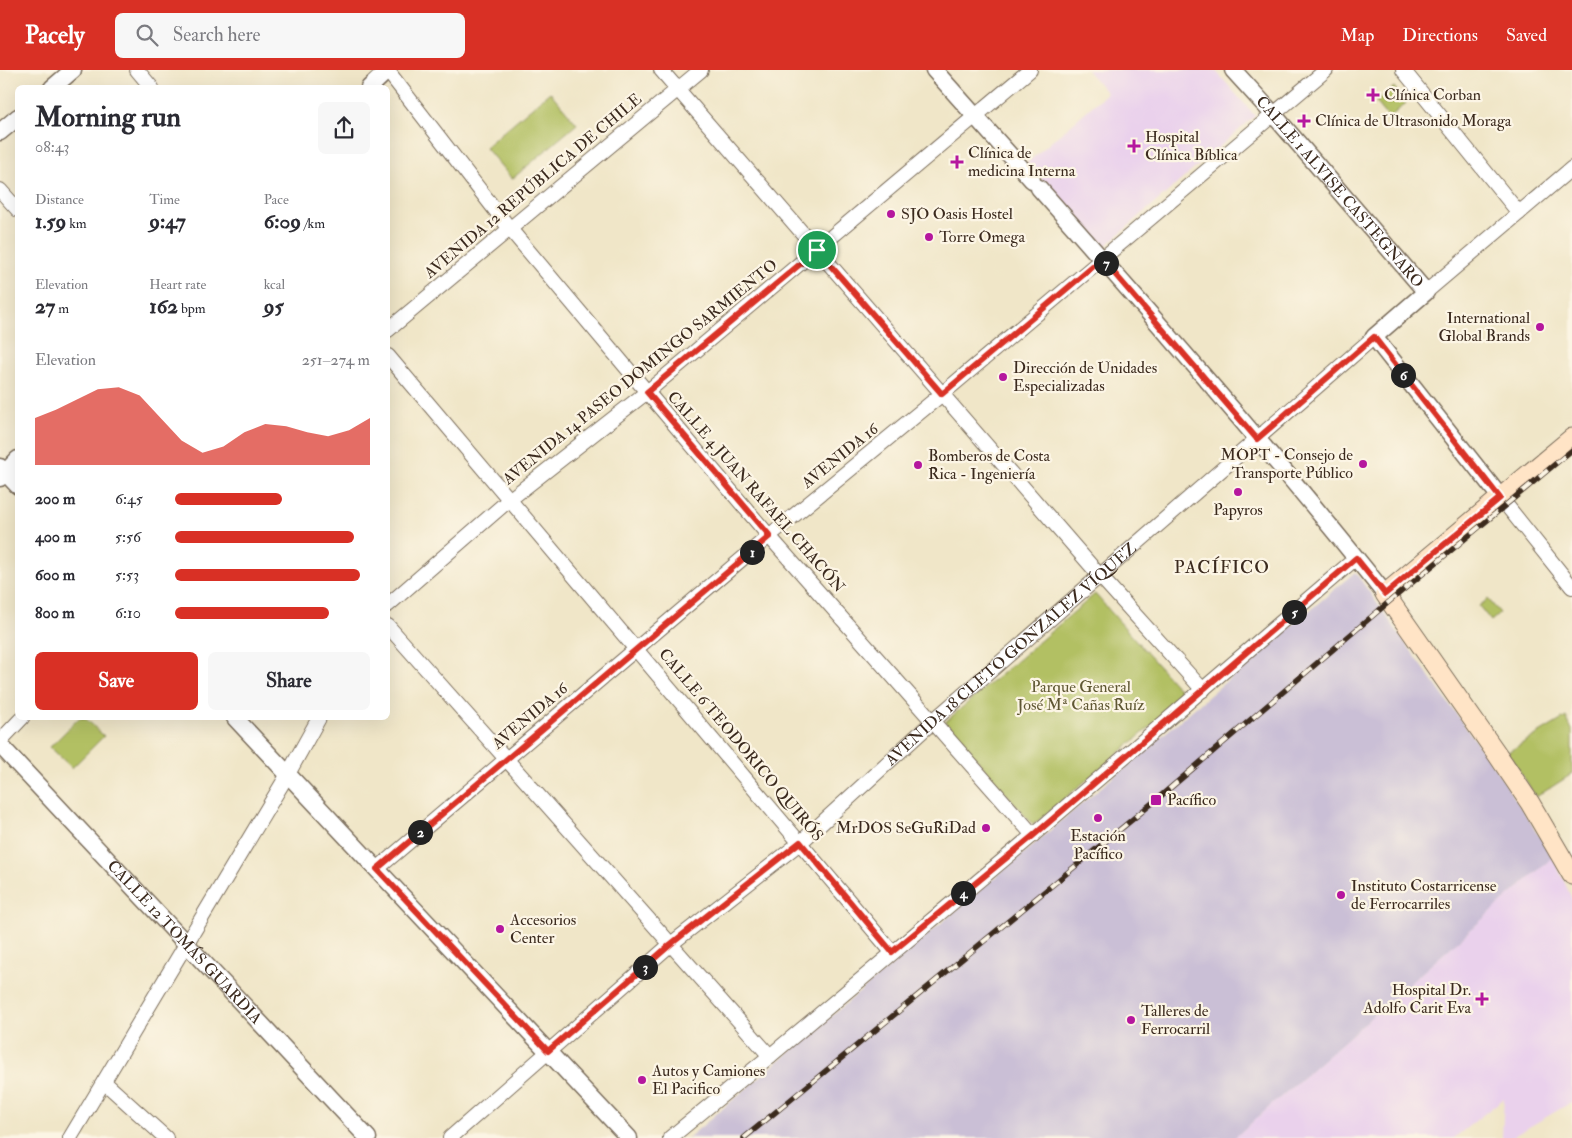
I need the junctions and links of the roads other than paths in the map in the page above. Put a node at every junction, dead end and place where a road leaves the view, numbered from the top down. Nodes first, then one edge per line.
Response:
1 (73, 70) edge
2 (137, 70) edge
3 (388, 70) edge
4 (661, 70) edge
5 (701, 70) edge
6 (934, 70) edge
7 (1030, 70) edge
8 (1233, 70) edge
9 (1326, 70) edge
10 (1403, 70) edge
11 (56, 85) edge
12 (150, 85) edge
13 (372, 85) edge
14 (677, 90) junction
15 (1273, 114) junction
16 (975, 116) junction
17 (15, 120) edge
18 (0, 132) edge
19 (1572, 168) edge
20 (0, 190) edge
21 (15, 207) edge
22 (1518, 213) junction
23 (510, 229) junction
24 (817, 250) junction
25 (1102, 259) junction
26 (1426, 292) junction
27 (390, 328) edge
28 (1374, 337) junction
29 (390, 358) edge
30 (647, 392) junction
31 (942, 394) junction
32 (1572, 438) edge
33 (1257, 439) junction
34 (15, 462) edge
35 (2, 473) edge
36 (15, 484) edge
37 (1500, 498) junction
38 (510, 500) junction
39 (770, 536) junction
40 (1356, 558) junction
41 (1100, 576) junction
42 (1572, 587) edge
43 (1385, 594) junction
44 (390, 603) edge
45 (390, 628) edge
46 (636, 649) junction
47 (1203, 690) junction
48 (20, 720) edge
49 (237, 720) edge
50 (318, 720) edge
51 (932, 722) junction
52 (0, 741) edge
53 (0, 746) edge
54 (506, 759) junction
55 (288, 774) junction
56 (1034, 835) junction
57 (800, 842) junction
58 (377, 869) junction
59 (1572, 875) edge
60 (186, 943) junction
61 (671, 944) junction
62 (892, 952) junction
63 (548, 1051) junction
64 (770, 1056) junction
65 (104, 1082) junction
66 (70, 1138) edge
67 (166, 1138) edge
68 (368, 1138) edge
69 (450, 1138) edge
70 (629, 1138) edge
71 (670, 1138) edge

1 - 11 street
2 - 12 street
3 - 13 street
3 - 23 street, CALLE 4 JUAN RAFAEL CHACÓN
4 - 14 street
5 - 14 street, AVENIDA 12 REPÚBLICA DE CHILE
6 - 16 street
7 - 16 street, AVENIDA 14 PASEO DOMINGO SARMIENTO
8 - 15 street, CALLE 1 ALVISE CASTEGNARO
9 - 15 street, AVENIDA 16
10 - 22 street
14 - 23 street, AVENIDA 12 REPÚBLICA DE CHILE
14 - 24 street
15 - 25 street, AVENIDA 16
15 - 26 street, CALLE 1 ALVISE CASTEGNARO
16 - 24 street, AVENIDA 14 PASEO DOMINGO SARMIENTO
16 - 25 street
17 - 18 street
19 - 22 street, AVENIDA 18 CLETO GONZÁLEZ VÍQUEZ
20 - 21 street
22 - 26 street, AVENIDA 18 CLETO GONZÁLEZ VÍQUEZ
23 - 27 street, AVENIDA 12 REPÚBLICA DE CHILE
23 - 30 street, CALLE 4 JUAN RAFAEL CHACÓN
24 - 30 street, AVENIDA 14 PASEO DOMINGO SARMIENTO
24 - 31 street
25 - 31 street, AVENIDA 16
25 - 33 street
26 - 28 street, AVENIDA 18 CLETO GONZÁLEZ VÍQUEZ
28 - 33 street, AVENIDA 18 CLETO GONZÁLEZ VÍQUEZ
28 - 37 street
29 - 38 street, CALLE 6 TEODORICO QUIRÓS
30 - 38 street, AVENIDA 14 PASEO DOMINGO SARMIENTO
30 - 39 street, CALLE 4 JUAN RAFAEL CHACÓN
31 - 39 street, AVENIDA 16
31 - 41 street
32 - 37 main road
33 - 40 street
33 - 41 street, AVENIDA 18 CLETO GONZÁLEZ VÍQUEZ
34 - 35 street
35 - 36 street
37 - 42 street
37 - 43 main road
38 - 44 street, AVENIDA 14 PASEO DOMINGO SARMIENTO
38 - 46 street, CALLE 6 TEODORICO QUIRÓS
39 - 46 street, AVENIDA 16
39 - 51 street, CALLE 4 JUAN RAFAEL CHACÓN
40 - 43 street
40 - 47 street
41 - 47 street
41 - 51 street, AVENIDA 18 CLETO GONZÁLEZ VÍQUEZ
43 - 59 main road
45 - 54 street
46 - 54 street, AVENIDA 16
46 - 57 street, CALLE 6 TEODORICO QUIRÓS
47 - 56 street
48 - 52 street
49 - 55 street
50 - 55 street
51 - 56 street, CALLE 4 JUAN RAFAEL CHACÓN
51 - 57 street, AVENIDA 18 CLETO GONZÁLEZ VÍQUEZ
53 - 60 street, CALLE 12 TOMÁS GUARDIA
54 - 58 street, AVENIDA 16
54 - 61 street
55 - 58 street
55 - 60 street
56 - 62 street
57 - 61 street, AVENIDA 18 CLETO GONZÁLEZ VÍQUEZ
57 - 62 street, CALLE 6 TEODORICO QUIRÓS
58 - 63 street
60 - 65 street
60 - 68 street, CALLE 12 TOMÁS GUARDIA
61 - 63 street, AVENIDA 18 CLETO GONZÁLEZ VÍQUEZ
61 - 64 street
62 - 64 street
63 - 69 street, AVENIDA 18 CLETO GONZÁLEZ VÍQUEZ
63 - 70 street
64 - 71 street
65 - 66 street
65 - 67 street

